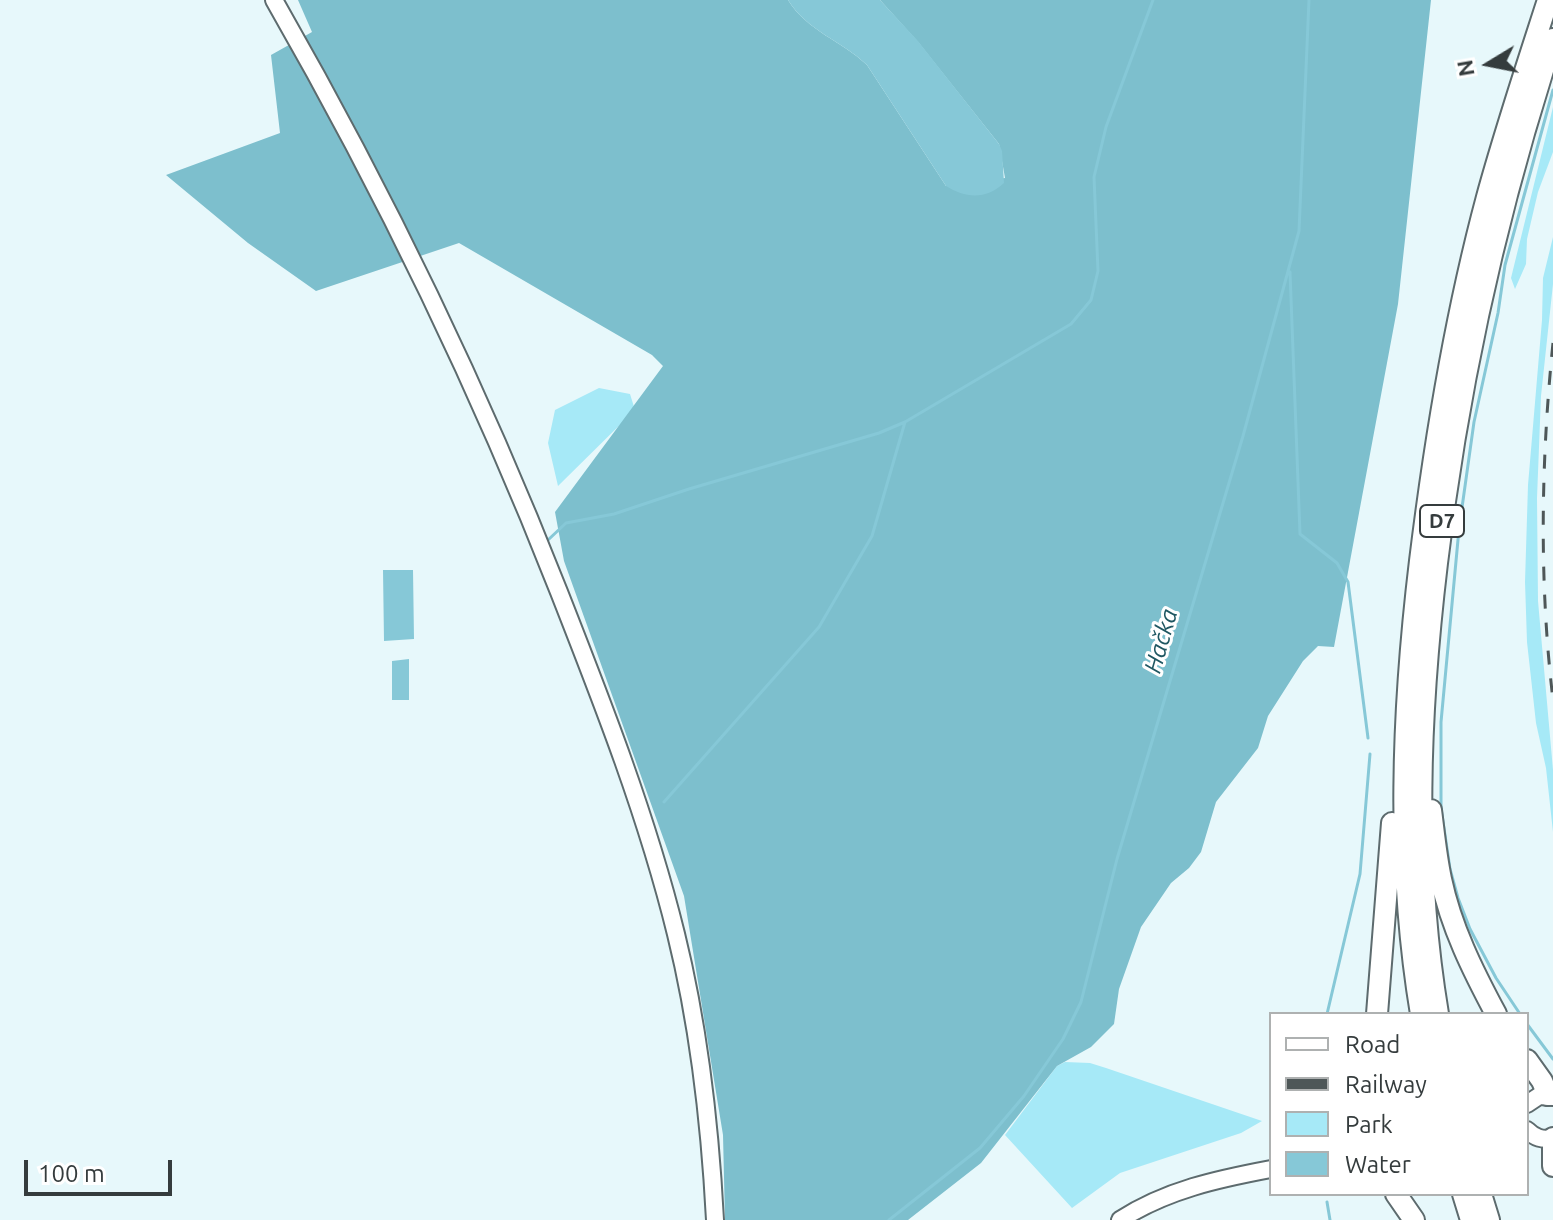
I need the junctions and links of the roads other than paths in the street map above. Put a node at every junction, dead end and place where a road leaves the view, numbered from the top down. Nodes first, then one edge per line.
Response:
1 (274, 0) edge
2 (1548, 0) edge
3 (1553, 39) edge
4 (1416, 698) junction
5 (1377, 1012) edge
6 (1421, 1012) edge
7 (1438, 1012) edge
8 (1495, 1012) edge
9 (1529, 1063) edge
10 (1550, 1096) edge
11 (1529, 1103) edge
12 (1529, 1132) edge
13 (1553, 1138) edge
14 (1553, 1166) edge
15 (1269, 1169) edge
16 (1397, 1196) edge
17 (1464, 1196) edge
18 (1482, 1196) edge
19 (715, 1220) edge
20 (1120, 1220) edge
21 (1414, 1220) edge
22 (1471, 1220) edge
23 (1489, 1220) edge

1 - 19 street
2 - 4 highway, D7
3 - 4 highway, D7
4 - 5 highway
4 - 6 highway, D7
4 - 7 highway, D7
4 - 8 highway
9 - 10 highway
10 - 11 street
12 - 13 street
13 - 14 highway
15 - 20 street
16 - 21 highway
17 - 22 highway
18 - 23 highway

